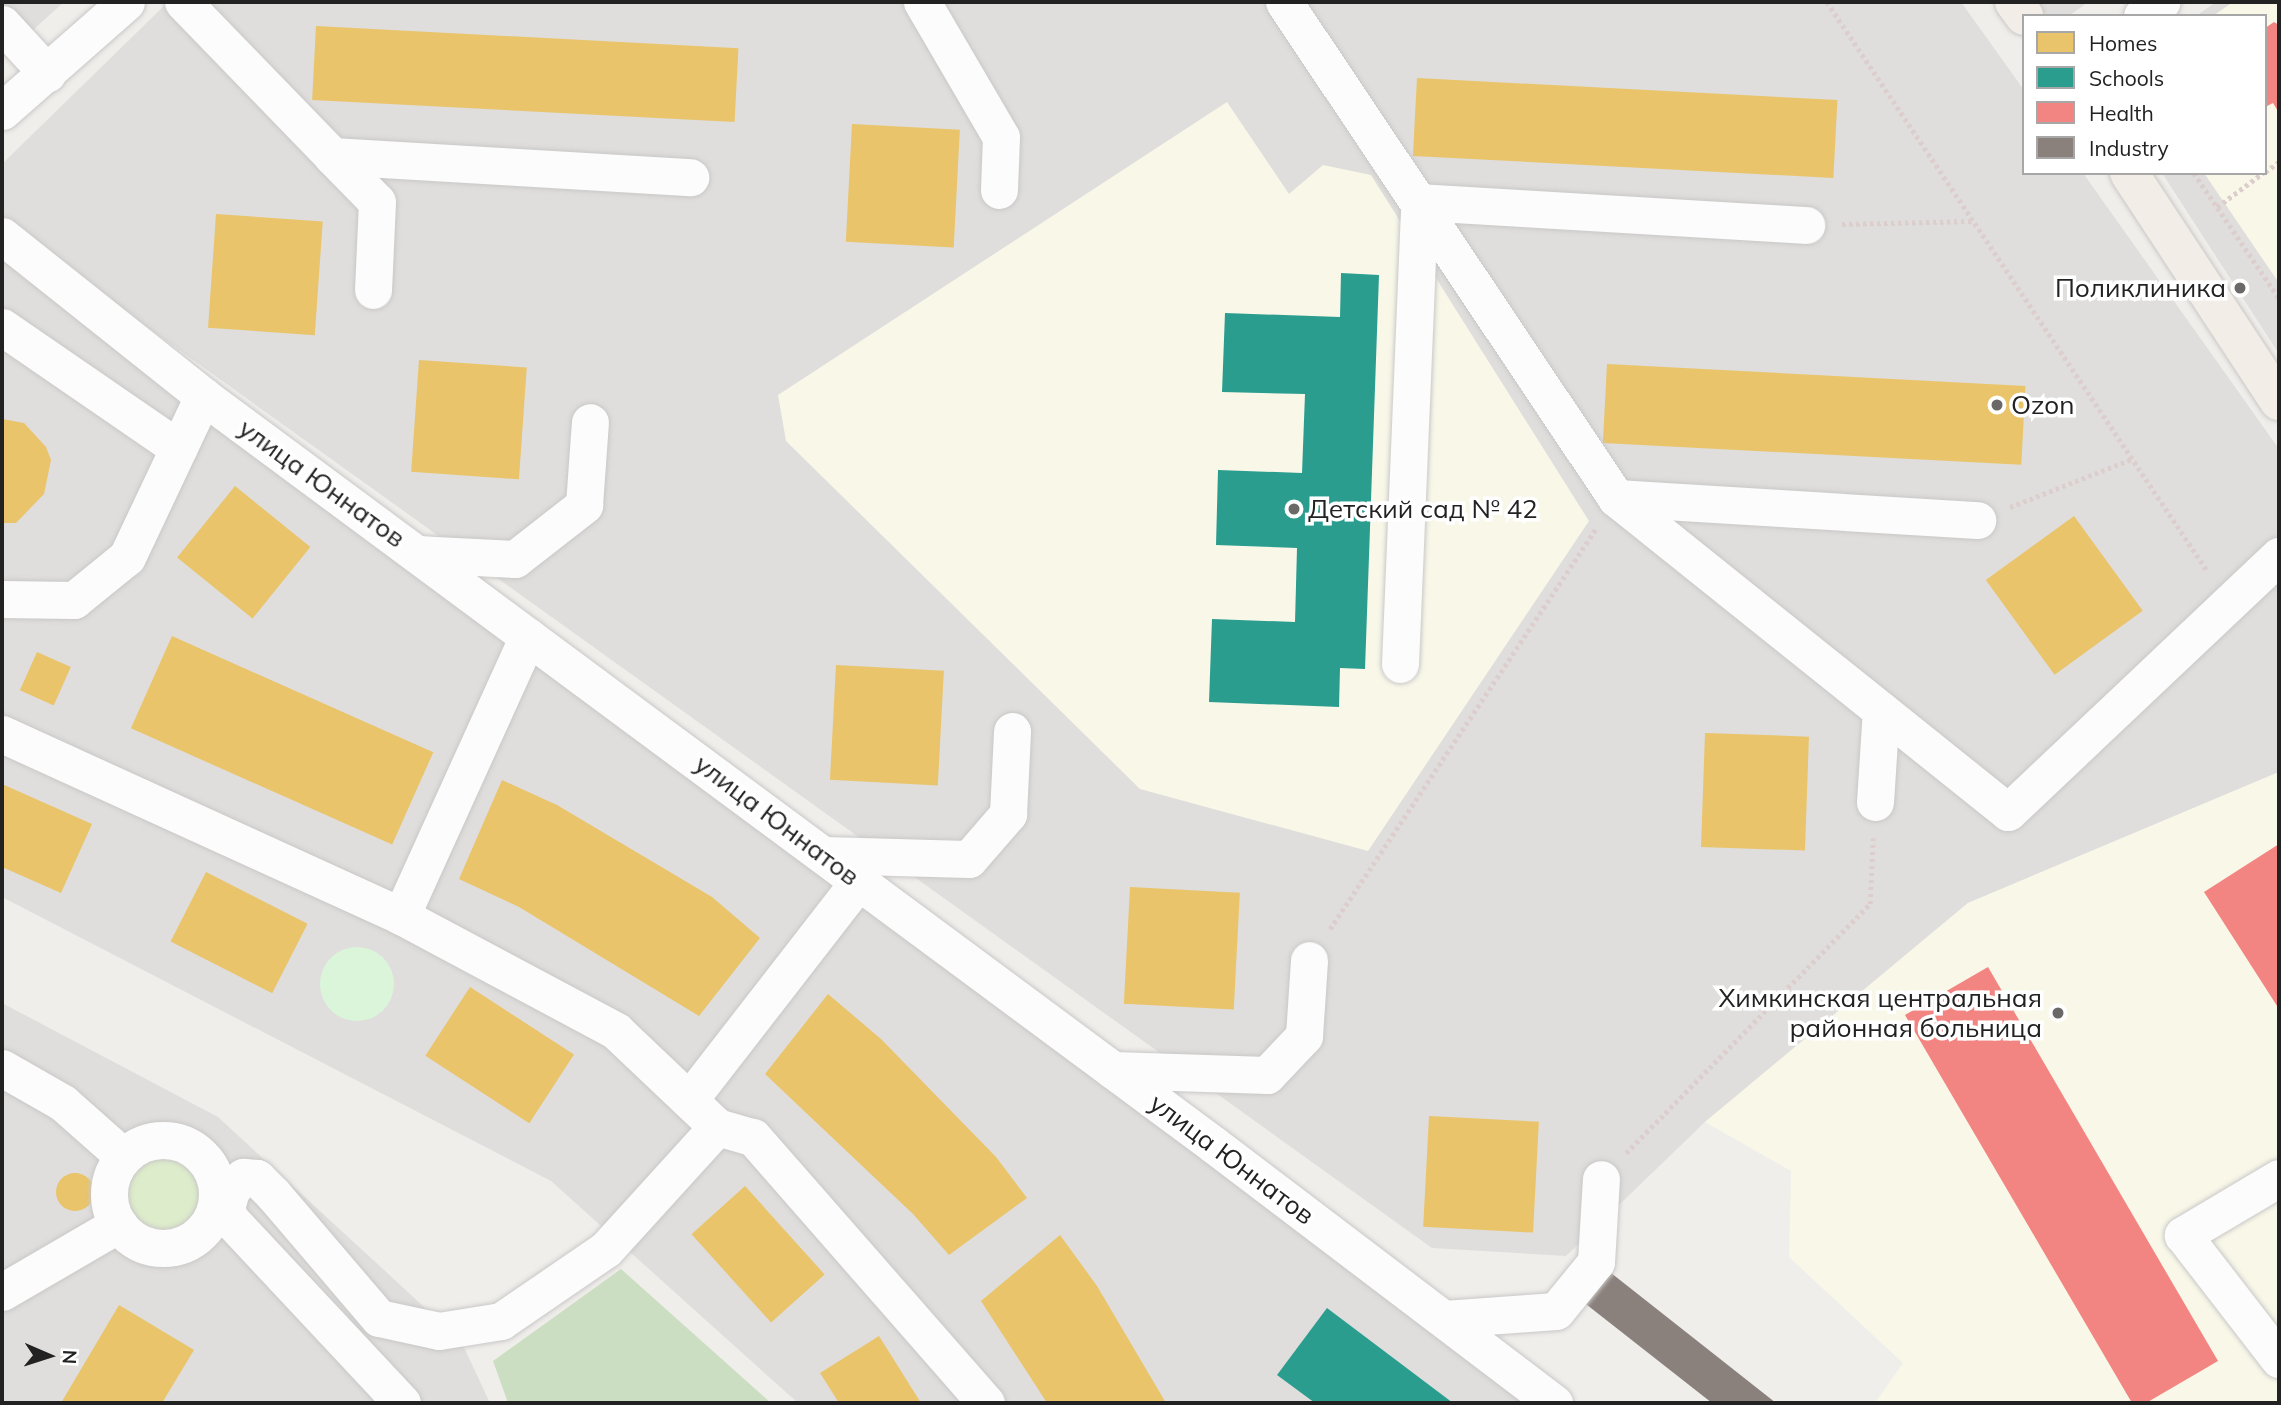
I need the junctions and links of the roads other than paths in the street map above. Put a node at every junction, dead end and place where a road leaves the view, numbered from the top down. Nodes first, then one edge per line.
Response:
1 (126, 2) edge
2 (183, 2) edge
3 (922, 2) edge
4 (1284, 2) edge
5 (2161, 2) edge
6 (2145, 14) edge
7 (2, 24) edge
8 (47, 73) junction
9 (2, 111) edge
10 (332, 156) junction
11 (2130, 175) edge
12 (690, 177) dead end
13 (999, 190) dead end
14 (1419, 202) junction
15 (1806, 225) road end
16 (2, 236) edge
17 (373, 290) dead end
18 (2, 327) edge
19 (202, 396) junction
20 (2279, 401) edge
21 (590, 422) dead end
22 (178, 448) junction
23 (1616, 498) junction
24 (1977, 520) road end
25 (418, 554) junction
26 (2279, 556) edge
27 (2, 599) edge
28 (528, 635) junction
29 (1400, 664) dead end
30 (1881, 710) junction
31 (1012, 731) dead end
32 (2, 734) edge
33 (1875, 802) road end
34 (824, 855) junction
35 (859, 881) junction
36 (401, 916) junction
37 (1309, 960) road end
38 (2, 1068) edge
39 (1113, 1070) junction
40 (689, 1100) junction
41 (717, 1127) junction
42 (123, 1156) junction
43 (2279, 1178) edge
44 (1601, 1179) road end
45 (220, 1210) junction
46 (119, 1224) junction
47 (2, 1292) edge
48 (1444, 1319) junction
49 (2279, 1359) edge
50 (402, 1403) edge
51 (986, 1403) edge
52 (1555, 1403) edge

1 - 8 street
2 - 10 street
3 - 13 street
4 - 14 street
5 - 6 street
7 - 8 street
8 - 9 street
10 - 12 street
10 - 17 street
11 - 20 main road
14 - 15 street
14 - 23 street
14 - 29 street
16 - 19 street, улица Юннатов
18 - 22 street
19 - 22 street
19 - 25 street, улица Юннатов
21 - 25 street
22 - 27 street
23 - 24 street
23 - 30 street
25 - 28 street, улица Юннатов
26 - 30 street
28 - 34 street, улица Юннатов
28 - 36 street
30 - 33 street
31 - 34 street
32 - 36 street
34 - 35 street, улица Юннатов
35 - 39 street, улица Юннатов
35 - 40 street
36 - 40 street
37 - 39 street
38 - 42 street
39 - 48 street, улица Юннатов
40 - 41 street
41 - 45 street
41 - 51 street
42 - 45 street
42 - 46 street
43 - 49 street
44 - 48 street
45 - 46 street
45 - 50 street
46 - 47 street
48 - 52 street, улица Юннатов

